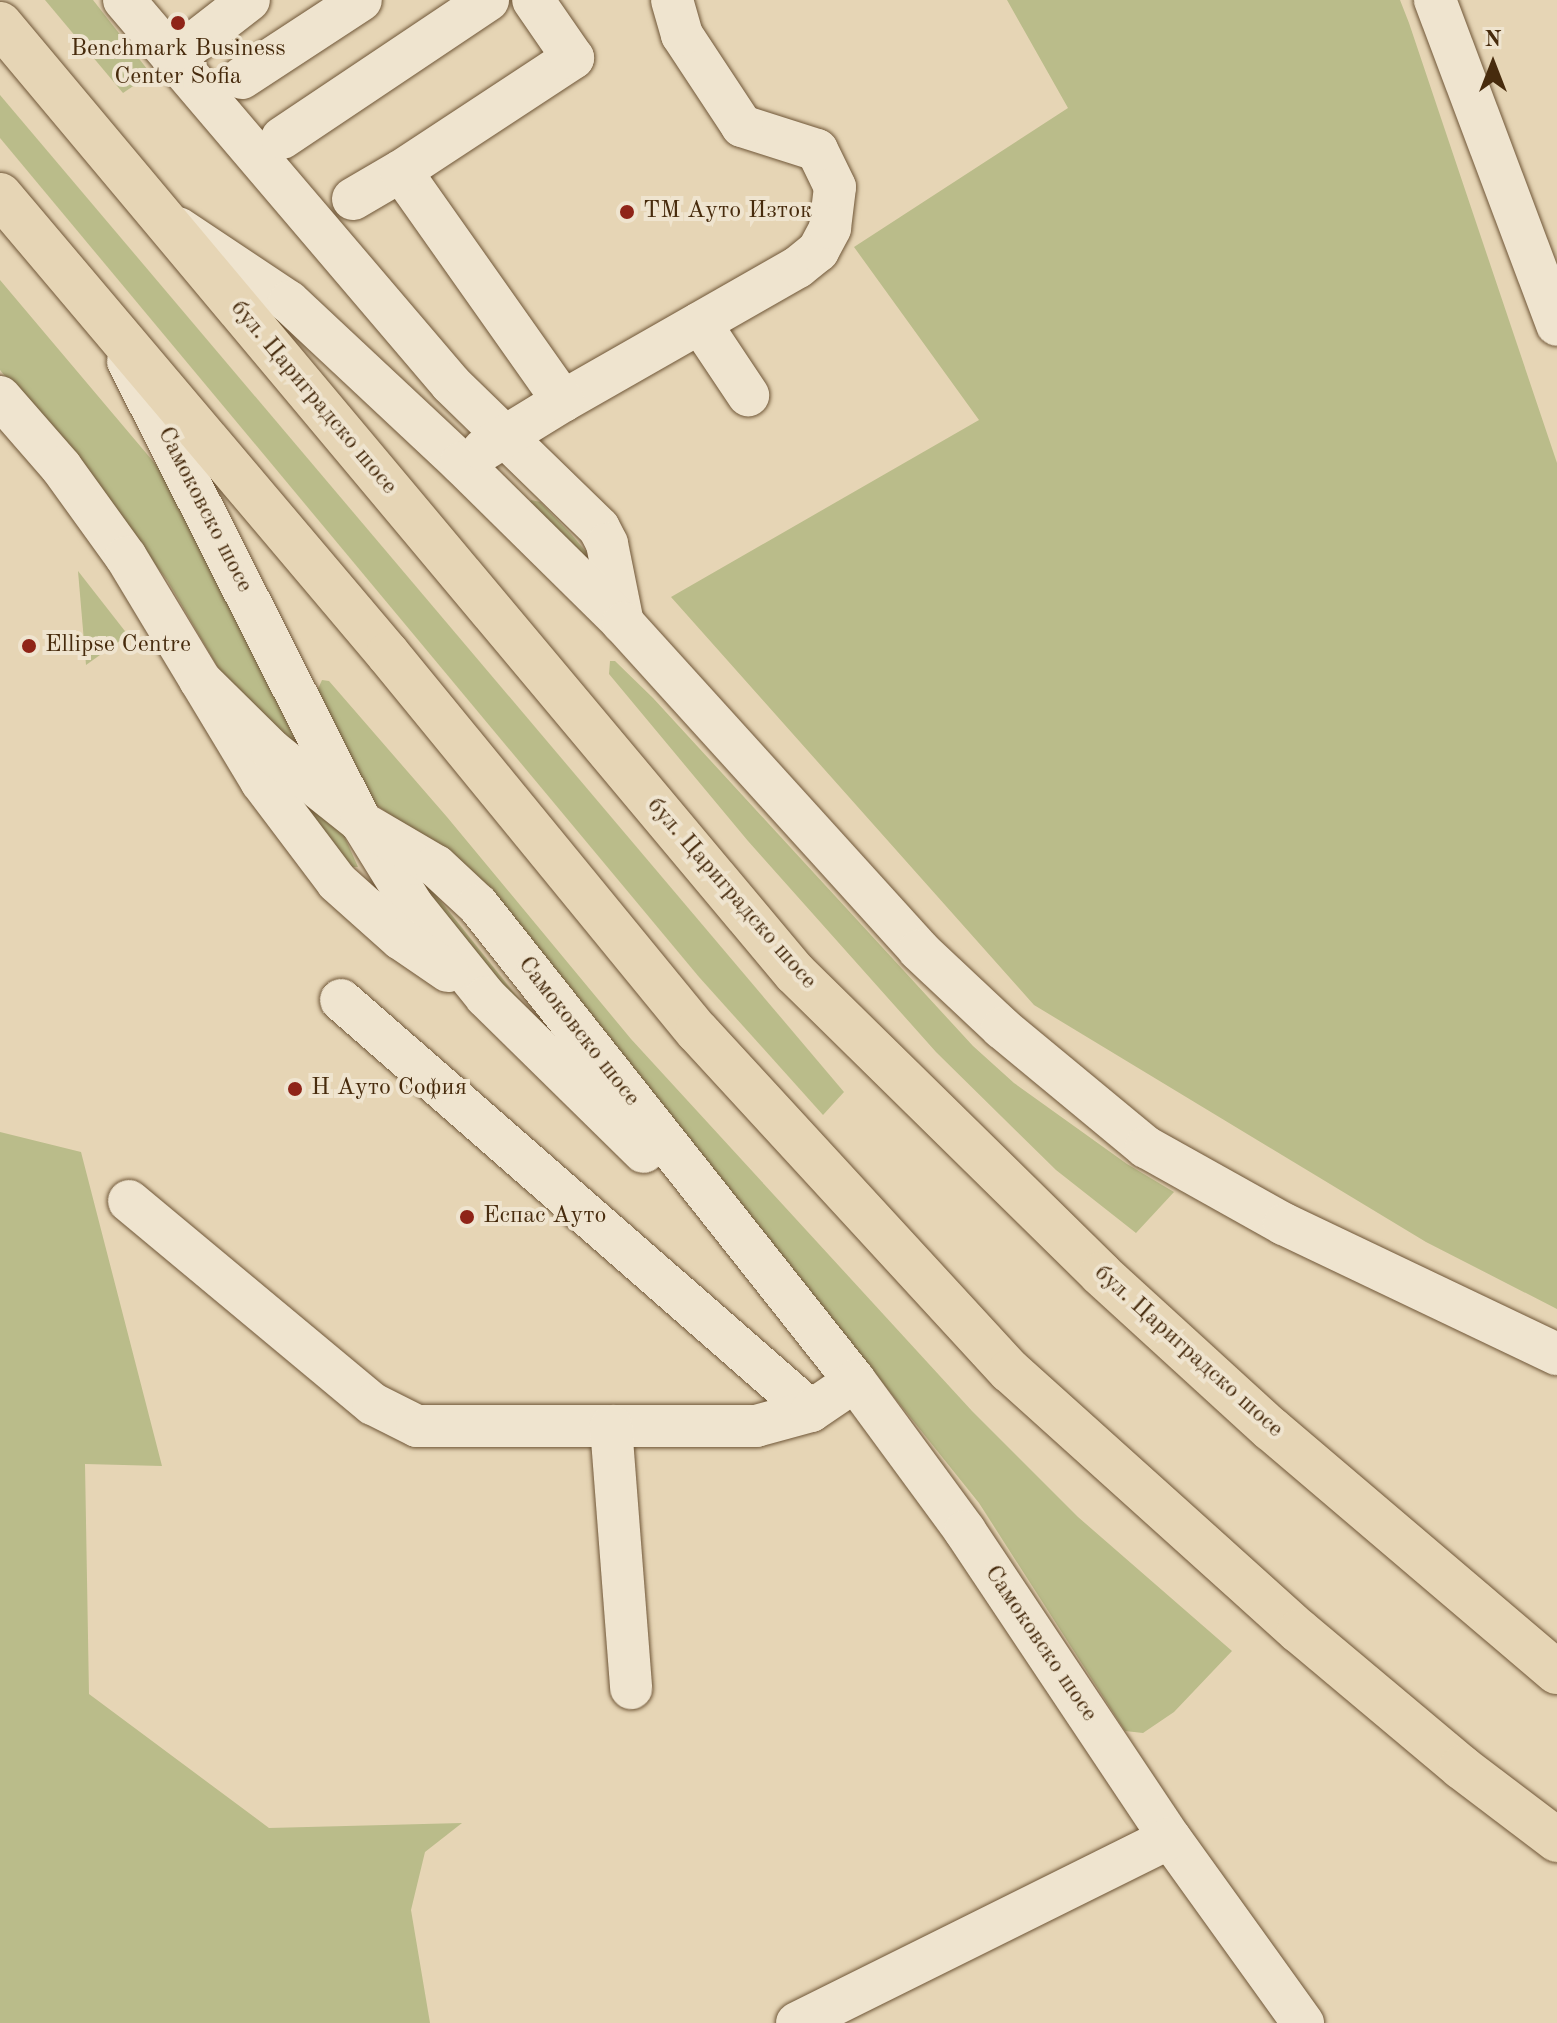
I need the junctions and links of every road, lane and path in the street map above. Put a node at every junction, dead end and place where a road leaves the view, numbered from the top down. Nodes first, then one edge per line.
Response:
1 (124, 0) edge
2 (249, 0) edge
3 (361, 0) edge
4 (488, 0) edge
5 (533, 0) edge
6 (672, 0) edge
7 (1444, 3) edge
8 (0, 24) edge
9 (173, 59) junction
10 (242, 78) dead end
11 (282, 138) dead end
12 (401, 171) junction
13 (0, 195) edge
14 (353, 199) dead end
15 (163, 218) junction
16 (700, 323) junction
17 (1557, 325) edge
18 (111, 327) junction
19 (748, 395) dead end
20 (0, 397) edge
21 (563, 401) junction
22 (505, 436) junction
23 (461, 463) junction
24 (623, 623) junction
25 (200, 680) junction
26 (361, 822) junction
27 (486, 997) junction
28 (341, 1000) dead end
29 (129, 1201) dead end
30 (767, 1273) junction
31 (1557, 1354) edge
32 (855, 1381) junction
33 (811, 1411) junction
34 (611, 1426) junction
35 (1557, 1672) edge
36 (631, 1688) dead end
37 (1170, 1838) junction
38 (1557, 1840) edge
39 (797, 2023) edge
40 (1303, 2023) edge

1 - 9 street
2 - 9 street
3 - 10 street
4 - 11 street
5 - 12 street
6 - 16 street
7 - 17 street
8 - 15 highway, бул. Цариградско шосе
9 - 22 street
12 - 14 street
12 - 21 street
13 - 18 highway
15 - 23 street
15 - 35 highway, бул. Цариградско шосе
16 - 19 street
16 - 21 street
18 - 26 street, Самоковско шосе
18 - 38 highway
20 - 25 street
21 - 22 street
22 - 23 street
22 - 24 street
23 - 24 street
24 - 31 street
25 - 26 street
25 - 27 street
26 - 27 street, Самоковско шосе
26 - 30 street, Самоковско шосе
27 - 30 street, Самоковско шосе
28 - 33 street
29 - 34 street
30 - 32 street, Самоковско шосе
32 - 33 street
32 - 37 street, Самоковско шосе
33 - 34 street
34 - 36 street
37 - 39 street
37 - 40 street, Самоковско шосе

